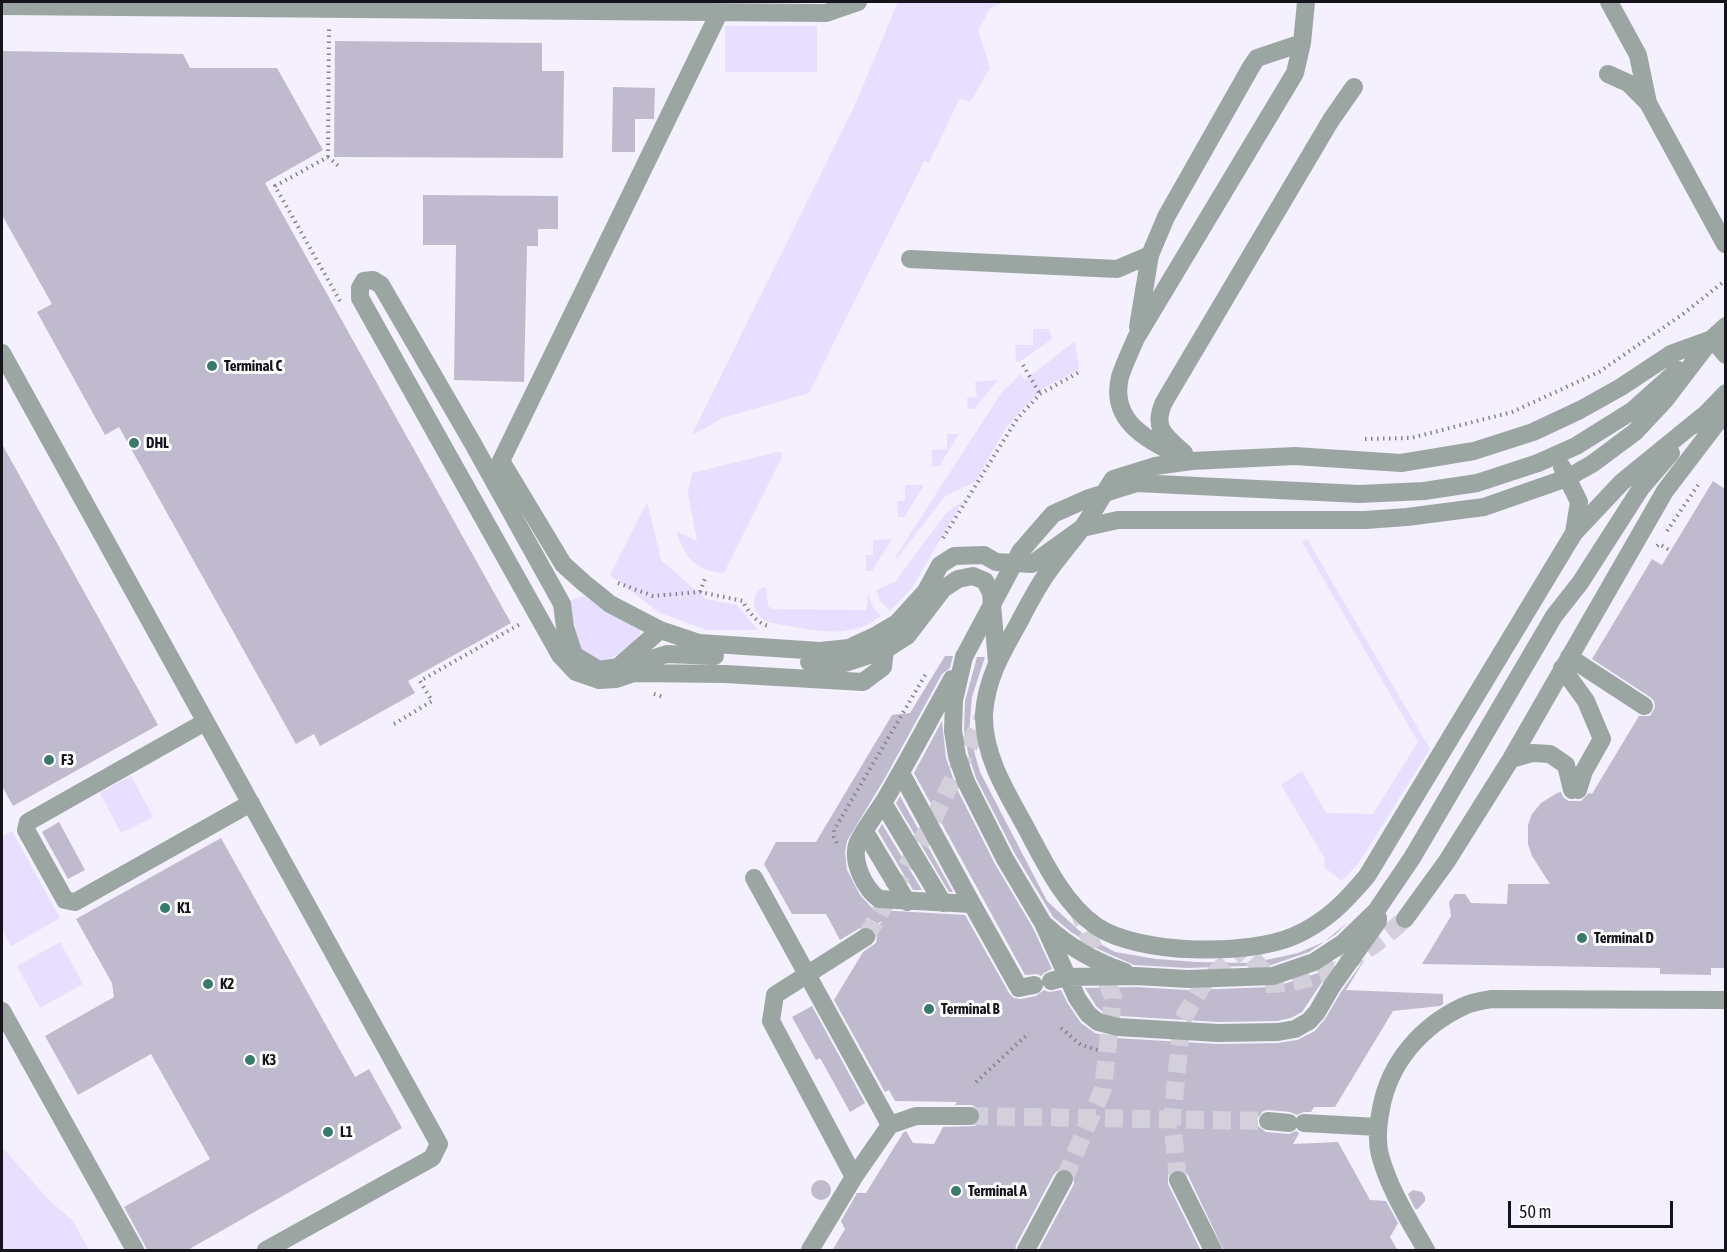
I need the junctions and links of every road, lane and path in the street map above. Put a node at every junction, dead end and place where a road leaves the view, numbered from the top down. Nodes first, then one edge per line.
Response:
1 (858, 2) edge
2 (1306, 2) edge
3 (1609, 2) edge
4 (2, 6) edge
5 (328, 9) junction
6 (719, 13) junction
7 (1302, 43) junction
8 (1608, 74) dead end
9 (1354, 87) dead end
10 (1648, 104) junction
11 (328, 157) junction
12 (341, 168) dead end
13 (1725, 244) edge
14 (1150, 255) junction
15 (910, 259) dead end
16 (1722, 283) dead end
17 (344, 307) dead end
18 (1725, 326) edge
19 (1136, 338) junction
20 (1712, 339) junction
21 (2, 353) edge
22 (1725, 355) edge
23 (1023, 365) dead end
24 (1081, 371) dead end
25 (1725, 393) edge
26 (1040, 394) junction
27 (1725, 411) edge
28 (1703, 416) junction
29 (1358, 439) dead end
30 (1556, 455) junction
31 (1192, 461) junction
32 (483, 462) junction
33 (459, 477) junction
34 (1567, 478) junction
35 (1700, 481) dead end
36 (1082, 528) junction
37 (1642, 532) junction
38 (1574, 533) junction
39 (942, 540) dead end
40 (1659, 544) junction
41 (1671, 550) dead end
42 (706, 576) dead end
43 (616, 582) dead end
44 (700, 592) junction
45 (516, 614) dead end
46 (774, 626) dead end
47 (504, 628) dead end
48 (660, 630) junction
49 (504, 634) junction
50 (964, 657) junction
51 (997, 662) junction
52 (1565, 662) junction
53 (927, 672) dead end
54 (1644, 706) dead end
55 (205, 722) junction
56 (394, 724) dead end
57 (1511, 759) junction
58 (901, 773) junction
59 (251, 803) junction
60 (883, 803) junction
61 (834, 830) dead end
62 (865, 832) junction
63 (754, 878) dead end
64 (907, 902) junction
65 (943, 903) junction
66 (972, 904) junction
67 (1376, 911) junction
68 (1405, 919) tunnel mouth
69 (1043, 923) junction
70 (866, 937) tunnel mouth
71 (808, 974) junction
72 (1136, 976) junction
73 (1050, 981) junction
74 (1725, 1000) edge
75 (2, 1011) edge
76 (1061, 1028) dead end
77 (1029, 1033) dead end
78 (1098, 1050) dead end
79 (976, 1082) dead end
80 (970, 1116) tunnel mouth
81 (1268, 1121) tunnel mouth
82 (890, 1125) junction
83 (1378, 1127) junction
84 (855, 1177) junction
85 (1064, 1179) tunnel mouth
86 (1178, 1180) tunnel mouth
87 (135, 1251) edge
88 (266, 1251) edge
89 (810, 1251) edge
90 (1026, 1251) edge
91 (1213, 1251) edge
92 (1426, 1251) edge

1 - 6 lane
2 - 7 lane
3 - 10 lane
4 - 5 lane
5 - 6 lane
5 - 11 path
6 - 48 lane
7 - 14 lane
7 - 19 lane
8 - 10 lane
9 - 31 lane
10 - 13 lane
11 - 12 path
11 - 17 path
14 - 15 lane
14 - 19 lane
16 - 29 path
18 - 20 lane
19 - 31 lane
20 - 22 lane
20 - 30 lane
20 - 31 lane
20 - 34 lane
21 - 55 lane
23 - 26 path
24 - 26 path
25 - 28 lane
26 - 39 path
27 - 37 lane
28 - 38 lane
28 - 67 lane
30 - 34 lane
30 - 50 lane, bridge
31 - 36 lane
32 - 33 lane
32 - 33 lane
32 - 48 lane
33 - 51 lane
34 - 36 lane
34 - 38 lane
35 - 40 path
36 - 48 lane
36 - 51 lane
37 - 40 path
37 - 52 lane
38 - 51 lane
40 - 41 path
42 - 44 path
43 - 44 path
44 - 46 path
45 - 49 path
47 - 49 path
49 - 56 path
50 - 58 lane
50 - 69 lane
52 - 54 lane
52 - 57 lane
52 - 57 lane
53 - 61 path
55 - 59 lane
55 - 59 lane
57 - 68 lane
58 - 60 lane
58 - 66 lane
59 - 88 lane
60 - 62 lane
60 - 65 lane
62 - 64 lane
62 - 64 lane
63 - 71 lane
64 - 65 lane
65 - 66 lane
66 - 73 lane
67 - 72 lane
67 - 73 lane
69 - 72 lane
69 - 73 lane
70 - 71 lane
71 - 82 lane
71 - 84 lane
72 - 73 lane
74 - 83 lane
75 - 87 lane
76 - 78 path
77 - 79 path
80 - 82 lane
81 - 83 lane
82 - 84 lane
83 - 92 lane
84 - 89 lane
85 - 90 lane
86 - 91 lane

